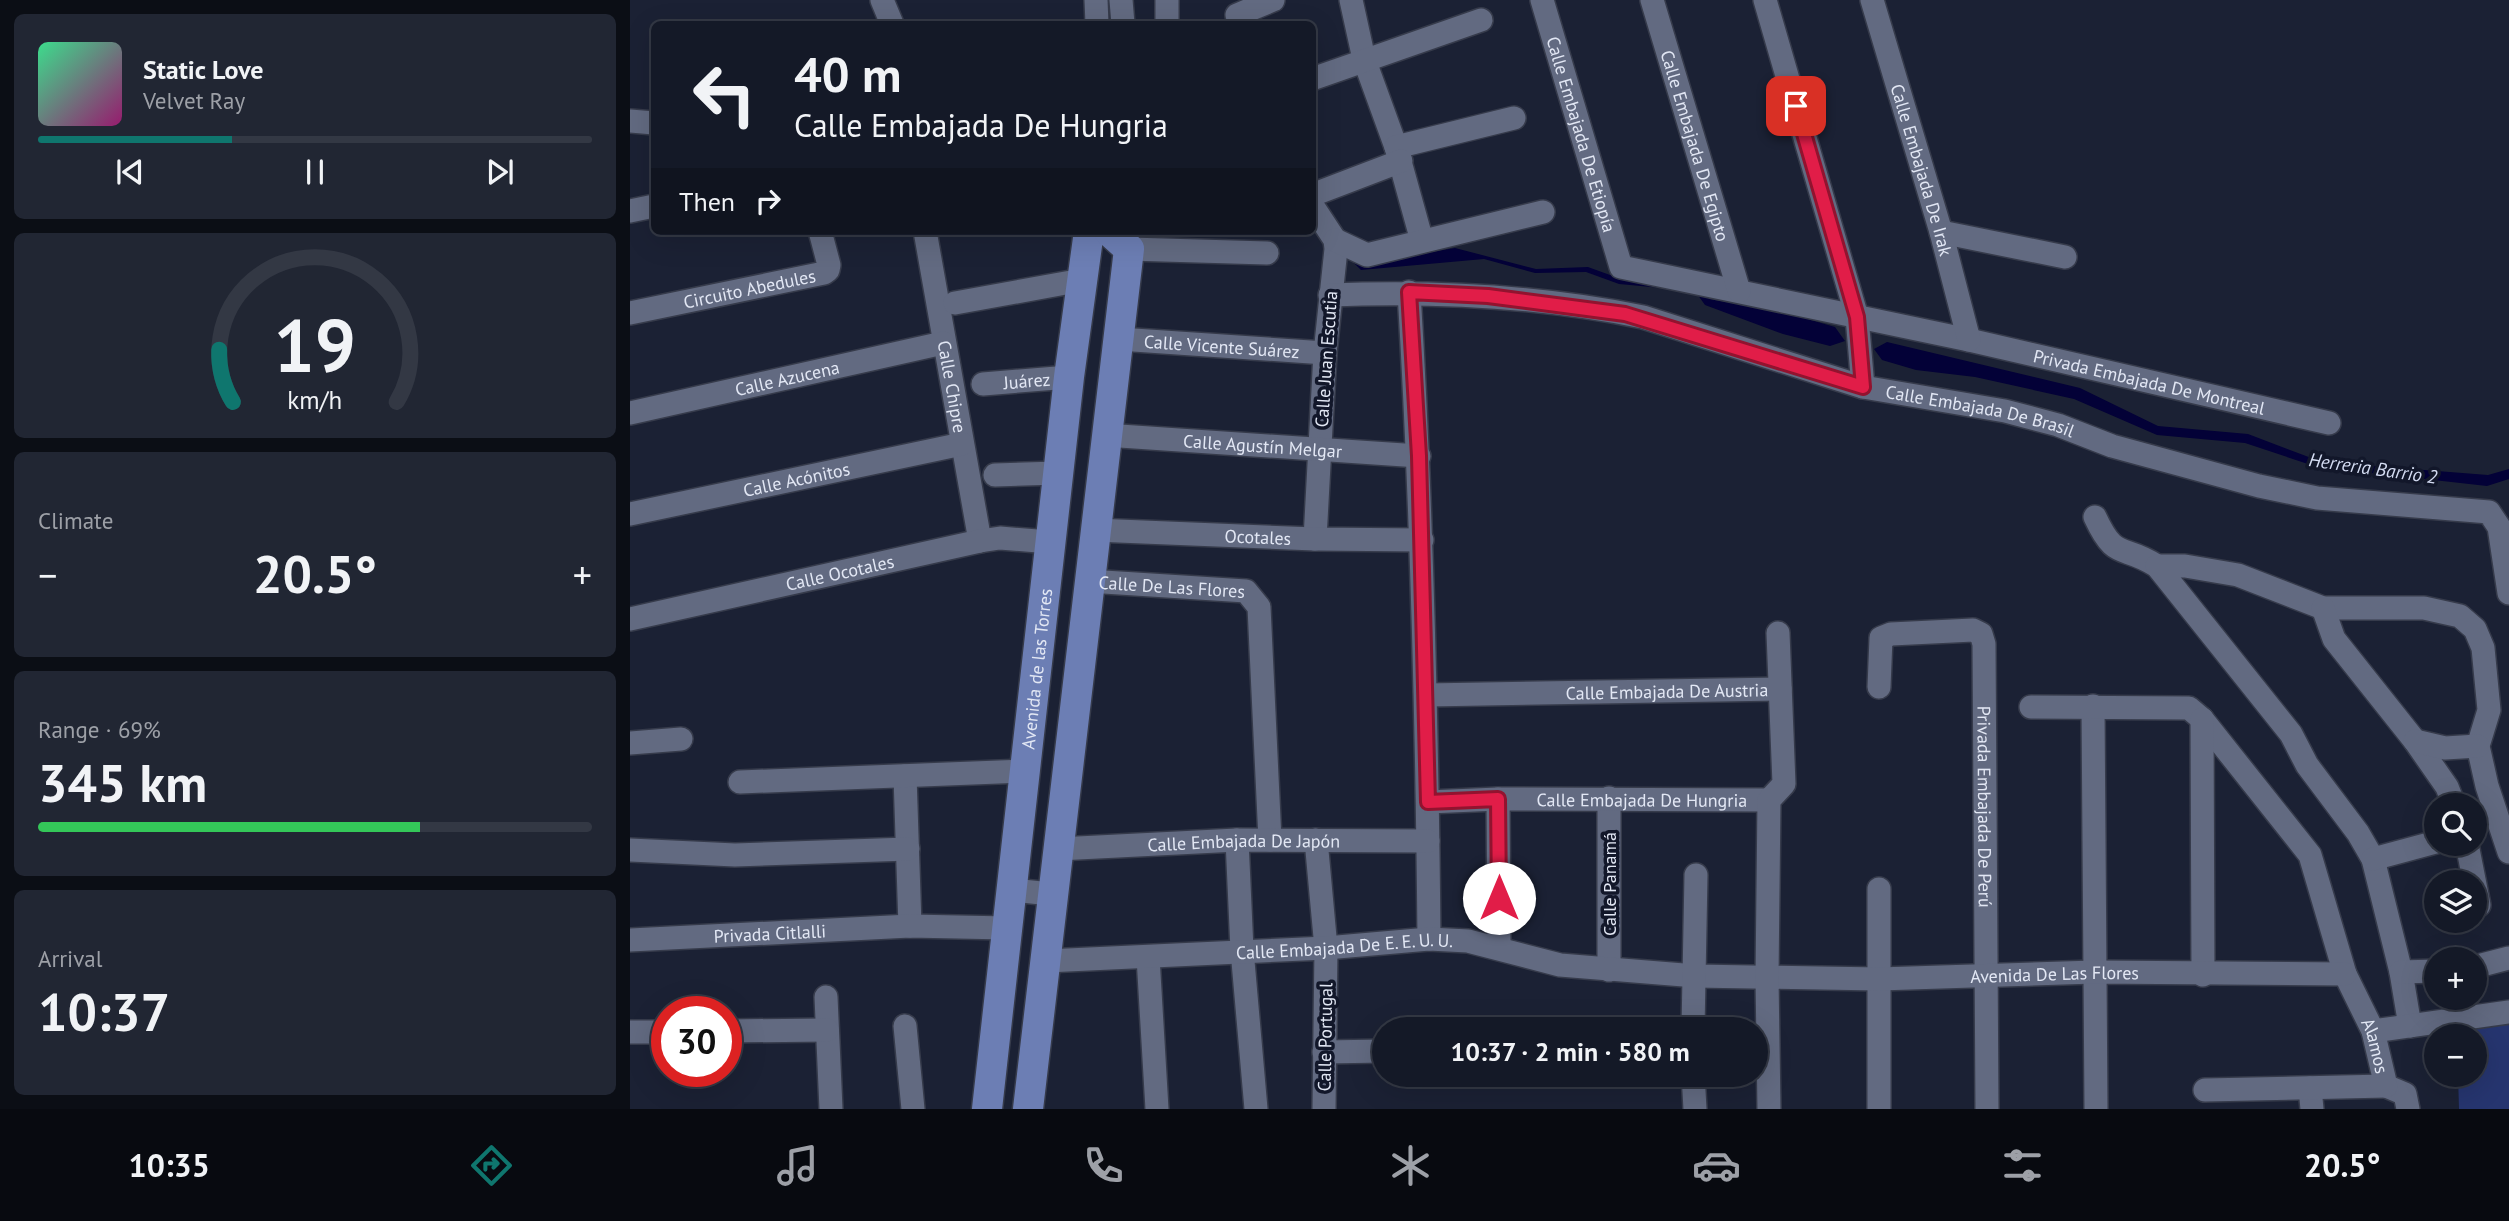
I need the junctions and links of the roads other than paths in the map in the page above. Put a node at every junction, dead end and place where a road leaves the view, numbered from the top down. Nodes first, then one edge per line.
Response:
1 (882, 0) edge
2 (1096, 0) edge
3 (1121, 0) edge
4 (1167, 0) edge
5 (1273, 0) edge
6 (1351, 0) edge
7 (1542, 0) edge
8 (1652, 0) edge
9 (1765, 0) edge
10 (1872, 0) edge
11 (1237, 15) dead end
12 (1481, 20) dead end
13 (891, 21) edge
14 (1097, 21) edge
15 (1123, 21) edge
16 (1167, 21) edge
17 (1364, 59) junction
18 (1316, 77) edge
19 (1514, 118) dead end
20 (630, 121) edge
21 (651, 123) edge
22 (1399, 154) junction
23 (1316, 193) edge
24 (651, 207) edge
25 (630, 211) edge
26 (1543, 212) dead end
27 (1316, 213) edge
28 (1941, 232) junction
29 (821, 235) edge
30 (926, 235) edge
31 (1088, 235) edge
32 (1119, 240) edge
33 (1422, 241) junction
34 (1335, 251) junction
35 (1266, 253) dead end
36 (2066, 257) dead end
37 (1621, 267) joint
38 (1082, 280) junction
39 (1739, 291) junction
40 (1409, 292) junction
41 (1330, 295) junction
42 (955, 303) dead end
43 (630, 313) edge
44 (1857, 317) junction
45 (1119, 339) junction
46 (1969, 340) junction
47 (943, 343) junction
48 (1325, 353) junction
49 (1069, 377) junction
50 (983, 384) dead end
51 (1863, 387) junction
52 (630, 413) edge
53 (2329, 423) dead end
54 (1105, 435) junction
55 (962, 444) junction
56 (1320, 449) junction
57 (1419, 456) junction
58 (1058, 473) junction
59 (995, 475) dead end
60 (630, 514) edge
61 (2095, 517) dead end
62 (1094, 530) junction
63 (1315, 539) junction
64 (1422, 540) junction
65 (981, 541) junction
66 (1050, 542) junction
67 (2157, 566) junction
68 (1088, 581) junction
69 (2509, 593) edge
70 (2323, 608) junction
71 (630, 619) edge
72 (1778, 633) dead end
73 (1879, 687) dead end
74 (1780, 689) junction
75 (1427, 695) junction
76 (2093, 706) junction
77 (2031, 707) dead end
78 (2202, 719) junction
79 (681, 739) dead end
80 (2415, 741) junction
81 (630, 743) edge
82 (2478, 746) junction
83 (1025, 771) junction
84 (905, 776) junction
85 (740, 782) dead end
86 (2449, 793) edge
87 (1609, 798) junction
88 (1498, 799) junction
89 (1769, 800) junction
90 (1428, 802) junction
91 (1237, 840) junction
92 (1270, 840) junction
93 (1317, 840) junction
94 (1428, 841) junction
95 (2487, 842) edge
96 (2424, 845) edge
97 (2507, 846) edge
98 (908, 849) junction
99 (1058, 849) junction
100 (630, 850) edge
101 (2373, 859) junction
102 (1696, 875) dead end
103 (1879, 889) dead end
104 (1012, 890) junction
105 (1051, 894) junction
106 (910, 926) junction
107 (1007, 928) junction
108 (1429, 939) junction
109 (630, 940) edge
110 (1326, 948) junction
111 (1499, 948) junction
112 (1242, 950) junction
113 (1148, 957) junction
114 (2509, 958) edge
115 (1046, 961) junction
116 (2487, 964) edge
117 (1609, 970) junction
118 (2424, 971) edge
119 (2094, 972) junction
120 (2401, 972) junction
121 (2345, 974) junction
122 (2203, 975) junction
123 (1696, 976) junction
124 (1989, 977) junction
125 (1767, 978) junction
126 (1879, 979) junction
127 (826, 997) dead end
128 (2509, 1012) edge
129 (1694, 1017) edge
130 (905, 1026) dead end
131 (2410, 1026) junction
132 (827, 1030) junction
133 (742, 1031) edge
134 (2373, 1031) junction
135 (630, 1032) edge
136 (651, 1032) edge
137 (1372, 1051) edge
138 (1324, 1052) junction
139 (2386, 1086) junction
140 (1694, 1087) edge
141 (2205, 1090) dead end
142 (2311, 1098) edge
143 (831, 1109) edge
144 (913, 1109) edge
145 (987, 1109) edge
146 (1028, 1109) edge
147 (1157, 1109) edge
148 (1256, 1109) edge
149 (1324, 1109) edge
150 (1695, 1109) edge
151 (1769, 1109) edge
152 (1879, 1109) edge
153 (1987, 1109) edge
154 (2096, 1109) edge
155 (2408, 1109) edge

1 - 13 street
2 - 14 street
3 - 15 street
4 - 16 street
5 - 11 street
6 - 17 street
7 - 37 street, Calle Embajada De Etiopía
8 - 39 street, Calle Embajada De Egipto
9 - 44 street
10 - 28 street, Calle Embajada De Irak
12 - 17 street
17 - 18 street
17 - 22 street
19 - 22 street
20 - 21 street
22 - 23 street
22 - 33 street
24 - 25 street
26 - 33 street
27 - 34 street
28 - 36 street
28 - 46 street, Calle Embajada De Irak
29 - 43 street, Circuito Abedules
30 - 47 street, Calle Chipre
31 - 38 main road, Avenida de las Torres
32 - 35 street
32 - 45 main road
33 - 34 street
34 - 41 street, Calle Juan Escutia
37 - 39 street, Privada Embajada De Montreal
38 - 42 street
38 - 49 main road, Avenida de las Torres
39 - 44 street, Privada Embajada De Montreal
40 - 41 street, Calle Embajada De Brasil
40 - 51 street, Calle Embajada De Brasil
40 - 57 street
41 - 48 street, Calle Juan Escutia
44 - 46 street, Privada Embajada De Montreal
44 - 51 street
45 - 48 street, Calle Vicente Suárez
45 - 54 main road
46 - 53 street, Privada Embajada De Montreal
47 - 52 street, Calle Azucena
47 - 55 street, Calle Chipre
48 - 56 street, Calle Juan Escutia
49 - 50 street, Juárez
49 - 58 main road, Avenida de las Torres
51 - 69 street, Calle Embajada De Brasil
54 - 56 street, Calle Agustín Melgar
54 - 62 main road
55 - 60 street, Calle Acónitos
55 - 65 street, Calle Chipre
56 - 57 street, Calle Agustín Melgar
56 - 63 street, Calle Juan Escutia
57 - 64 street
58 - 59 street
58 - 66 main road, Avenida de las Torres
61 - 67 street
62 - 63 street, Ocotales
62 - 68 main road
63 - 64 street, Ocotales
64 - 75 street
65 - 66 street, Calle Ocotales
65 - 71 street, Calle Ocotales
66 - 83 main road, Avenida de las Torres
67 - 70 street
67 - 101 street
68 - 92 street, Calle De Las Flores
68 - 99 main road
70 - 80 street
70 - 82 street
72 - 74 street
73 - 124 street, Privada Embajada De Perú
74 - 75 street, Calle Embajada De Austria
74 - 89 street, Calle Embajada De Austria
75 - 90 street
76 - 77 street
76 - 78 street
76 - 119 street
78 - 121 street, Alamos
78 - 122 street
79 - 81 street
80 - 82 street
80 - 86 street
82 - 97 street
83 - 84 street
83 - 104 main road, Avenida de las Torres
84 - 85 street
84 - 98 street
87 - 88 street, Calle Embajada De Hungria
87 - 89 street, Calle Embajada De Hungria
87 - 117 street, Calle Panamá
88 - 90 street, Calle Embajada De Hungria
88 - 111 street
89 - 125 street, Calle Embajada De Austria
90 - 94 street
91 - 92 street, Calle Embajada De Japón
91 - 99 street, Calle Embajada De Japón
91 - 112 street
92 - 93 street, Calle Embajada De Japón
93 - 94 street, Calle Embajada De Japón
93 - 110 street, Calle Portugal
94 - 108 street
95 - 97 street
96 - 101 street
98 - 100 street
98 - 106 street
99 - 105 main road
101 - 120 street
102 - 123 street
103 - 126 street
104 - 105 street
104 - 107 main road, Avenida de las Torres
105 - 115 main road
106 - 107 street, Privada Citlalli
106 - 109 street, Privada Citlalli
107 - 145 main road, Avenida de las Torres
108 - 110 street, Calle Embajada De E. E. U. U.
108 - 111 street, Calle Embajada De E. E. U. U.
110 - 112 street, Calle Embajada De E. E. U. U.
110 - 138 street, Calle Portugal
111 - 117 street, Calle Embajada De E. E. U. U.
112 - 113 street, Calle Embajada De E. E. U. U.
112 - 148 street
113 - 115 street, Calle Embajada De E. E. U. U.
113 - 147 street
114 - 116 street
115 - 146 main road
117 - 123 street, Calle Embajada De E. E. U. U.
118 - 120 street
119 - 122 street, Avenida De Las Flores
119 - 124 street, Avenida De Las Flores
119 - 154 street
120 - 131 street
121 - 122 street, Avenida De Las Flores
121 - 134 street, Alamos
123 - 125 street, Calle Embajada De E. E. U. U.
123 - 129 street
124 - 126 street, Avenida De Las Flores
124 - 153 street, Privada Embajada De Perú
125 - 126 street, Avenida De Las Flores
125 - 151 street, Calle Embajada De Austria
126 - 152 street
127 - 132 street
128 - 131 street
130 - 144 street
131 - 134 street
132 - 133 street
132 - 143 street
134 - 139 street, Alamos
135 - 136 street
137 - 138 street
138 - 149 street, Calle Portugal
139 - 142 street
139 - 155 street, Alamos
140 - 150 street
141 - 142 street

